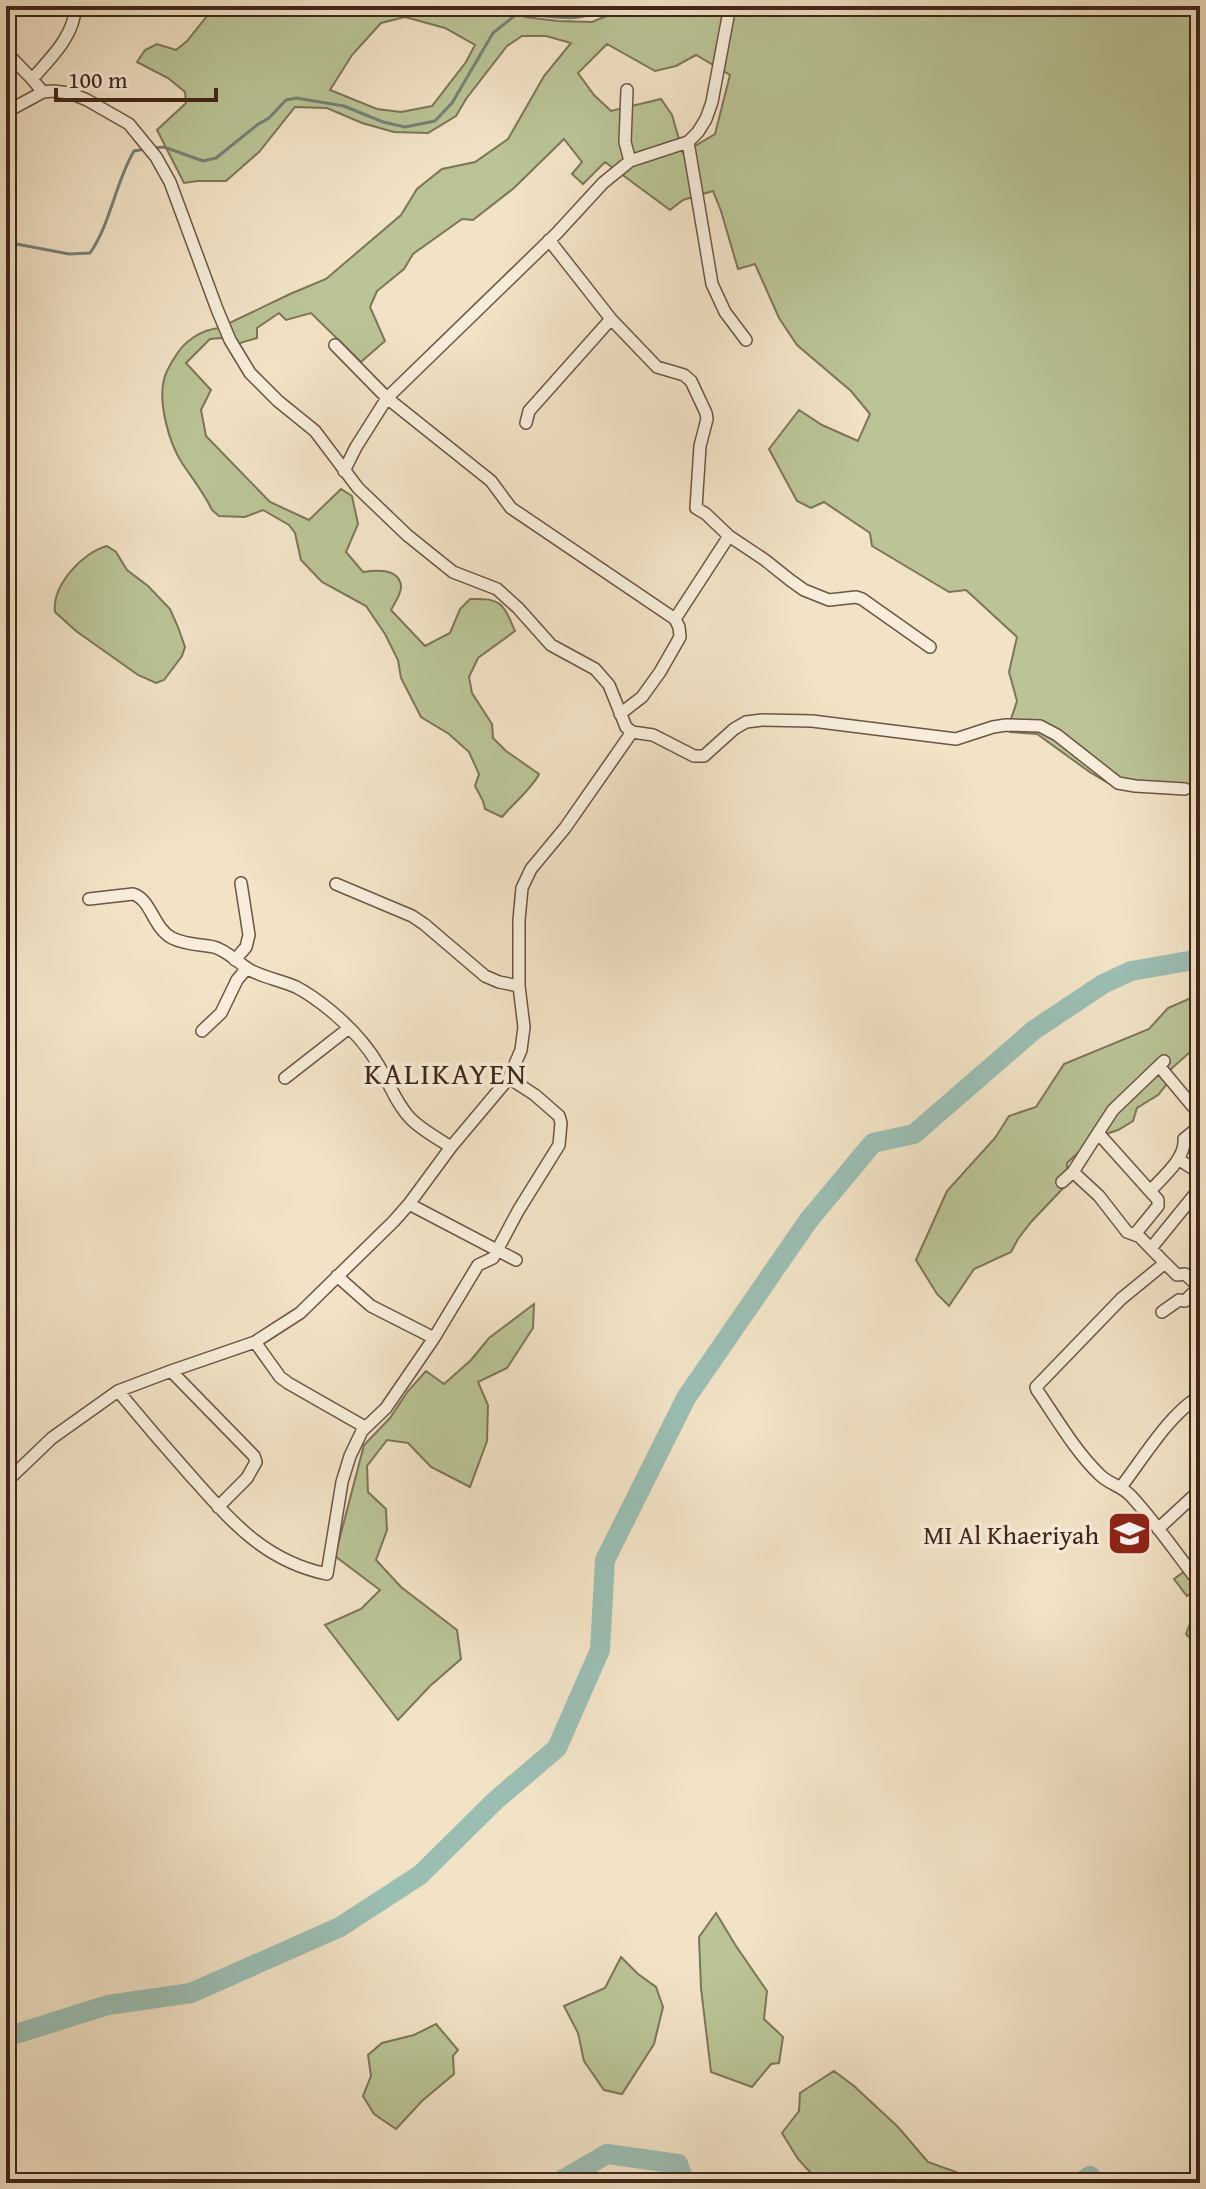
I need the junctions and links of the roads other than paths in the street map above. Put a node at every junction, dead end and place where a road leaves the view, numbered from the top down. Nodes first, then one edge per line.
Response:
1 (75, 6) edge
2 (730, 6) edge
3 (6, 52) edge
4 (32, 79) junction
5 (627, 90) dead end
6 (43, 92) junction
7 (6, 112) edge
8 (688, 142) junction
9 (630, 161) junction
10 (549, 240) junction
11 (611, 319) junction
12 (746, 340) dead end
13 (335, 345) dead end
14 (387, 398) junction
15 (526, 423) dead end
16 (344, 471) junction
17 (729, 536) junction
18 (675, 619) junction
19 (930, 647) dead end
20 (620, 714) junction
21 (632, 732) junction
22 (1185, 789) dead end
23 (241, 883) dead end
24 (336, 884) dead end
25 (89, 899) dead end
26 (235, 960) junction
27 (247, 968) junction
28 (519, 986) junction
29 (349, 1028) junction
30 (202, 1031) dead end
31 (285, 1078) dead end
32 (509, 1078) junction
33 (1200, 1115) edge
34 (1200, 1126) edge
35 (1098, 1133) junction
36 (451, 1147) junction
37 (1178, 1159) junction
38 (1073, 1172) junction
39 (1200, 1173) edge
40 (1062, 1182) dead end
41 (1200, 1188) edge
42 (1150, 1191) junction
43 (409, 1204) junction
44 (1138, 1236) junction
45 (1152, 1247) junction
46 (498, 1250) junction
47 (516, 1260) dead end
48 (1165, 1263) junction
49 (337, 1276) junction
50 (1200, 1288) edge
51 (1162, 1312) dead end
52 (434, 1338) junction
53 (255, 1342) junction
54 (171, 1371) junction
55 (118, 1391) junction
56 (1200, 1399) edge
57 (365, 1427) junction
58 (6, 1482) edge
59 (1121, 1487) junction
60 (1200, 1490) edge
61 (218, 1507) junction
62 (1158, 1529) junction
63 (1200, 1584) edge

1 - 4 street
2 - 8 street
3 - 4 street
4 - 6 street
5 - 9 street
6 - 7 street
6 - 16 street
8 - 9 street
8 - 12 street
9 - 10 street
10 - 11 street
10 - 14 street
11 - 15 street
11 - 17 street
13 - 14 street
14 - 16 street
14 - 18 street
16 - 20 street
17 - 18 street
17 - 19 street
18 - 20 street
20 - 21 street
21 - 22 street
21 - 28 street
23 - 26 street
24 - 28 street
25 - 26 street
26 - 27 street
27 - 29 street
27 - 30 street
28 - 32 street
29 - 31 street
29 - 36 street
32 - 36 street
32 - 46 street
33 - 35 street
34 - 37 street
35 - 38 street
35 - 42 street
36 - 43 street
37 - 39 street
37 - 42 street
38 - 40 street
38 - 44 street
41 - 45 street
42 - 44 street
43 - 46 street
43 - 49 street
44 - 45 street
45 - 48 street
46 - 47 street
46 - 52 street
48 - 50 street
48 - 59 street
49 - 52 street
49 - 53 street
50 - 51 street
52 - 57 street
53 - 54 street
53 - 57 street
54 - 55 street
54 - 61 street
55 - 58 street
55 - 61 street
56 - 59 street
57 - 61 street
59 - 62 street
60 - 62 street
62 - 63 street

